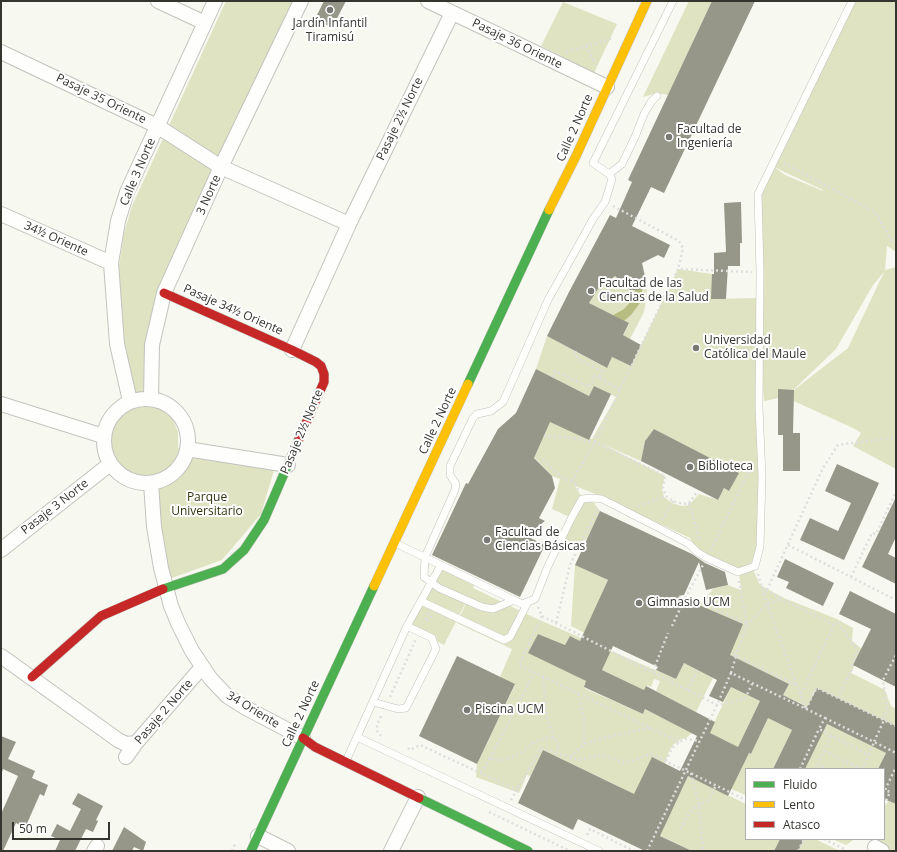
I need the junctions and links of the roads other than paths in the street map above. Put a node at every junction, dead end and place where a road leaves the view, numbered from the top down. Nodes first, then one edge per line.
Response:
1 (158, 1) edge
2 (215, 1) edge
3 (301, 1) edge
4 (428, 1) edge
5 (647, 1) edge
6 (673, 1) edge
7 (852, 1) edge
8 (452, 13) junction
9 (205, 23) junction
10 (1, 52) edge
11 (607, 86) junction
12 (657, 96) dead end
13 (157, 126) junction
14 (584, 160) junction
15 (221, 167) junction
16 (609, 174) junction
17 (1, 214) edge
18 (350, 224) junction
19 (111, 263) junction
20 (164, 293) junction
21 (292, 350) junction
22 (151, 398) junction
23 (130, 401) junction
24 (1, 404) edge
25 (103, 436) junction
26 (187, 449) junction
27 (110, 464) junction
28 (288, 465) junction
29 (151, 483) junction
30 (394, 543) junction
31 (1, 550) edge
32 (425, 557) junction
33 (441, 565) junction
34 (431, 583) junction
35 (166, 588) junction
36 (514, 600) junction
37 (531, 600) junction
38 (421, 601) junction
39 (407, 626) junction
40 (1, 656) edge
41 (202, 667) junction
42 (32, 677) junction
43 (373, 702) junction
44 (357, 737) junction
45 (303, 738) junction
46 (136, 743) junction
47 (126, 757) dead end
48 (345, 762) junction
49 (418, 797) junction
50 (258, 836) junction
51 (251, 851) edge
52 (288, 851) edge
53 (391, 851) edge
54 (528, 851) edge
55 (599, 851) edge

1 - 9 street
2 - 9 street, Calle 3 Norte
3 - 15 street, 3 Norte
4 - 8 street, Pasaje 36 Oriente
5 - 11 main road, Calle 2 Norte
6 - 14 lane
7 - 37 lane
8 - 11 street, Pasaje 36 Oriente
8 - 18 street, Pasaje 2½ Norte
9 - 13 street, Calle 3 Norte
10 - 13 street, Pasaje 35 Oriente
11 - 14 main road, Calle 2 Norte
12 - 16 lane
13 - 15 street, Pasaje 35 Oriente
13 - 19 street, Calle 3 Norte
14 - 16 lane
14 - 30 main road, Calle 2 Norte
15 - 18 street, Pasaje 35 Oriente
15 - 20 street, 3 Norte
16 - 32 lane
17 - 19 street, 34½ Oriente
18 - 21 street, Pasaje 2½ Norte
19 - 23 street, Calle 3 Norte
20 - 21 main road, Pasaje 34½ Oriente
20 - 22 street, 3 Norte
21 - 28 main road, Pasaje 2½ Norte
22 - 23 street
22 - 26 street
23 - 25 street
24 - 25 street
25 - 27 street
26 - 28 street
26 - 29 street
27 - 29 street
27 - 31 street, Pasaje 3 Norte
28 - 35 main road, Pasaje 2½ Norte
29 - 35 street, 34 Oriente
30 - 32 lane
30 - 45 main road, Calle 2 Norte
32 - 33 lane
32 - 34 lane
33 - 34 lane
33 - 36 lane
34 - 36 lane
34 - 38 lane
35 - 41 street, 34 Oriente
35 - 42 main road, Pasaje 2½ Norte
36 - 37 lane
37 - 38 lane
38 - 39 lane
39 - 43 lane
39 - 43 lane
40 - 42 street
41 - 45 street, 34 Oriente
41 - 46 street, Pasaje 2 Norte
42 - 46 street
43 - 44 lane
44 - 48 lane
44 - 55 lane
45 - 48 main road, 34 Oriente
45 - 50 main road, Calle 2 Norte
46 - 47 street, Pasaje 2 Norte
48 - 49 main road, 34 Oriente
49 - 53 street
49 - 54 main road, 34 Oriente
50 - 51 main road, Calle 2 Norte
50 - 52 street

